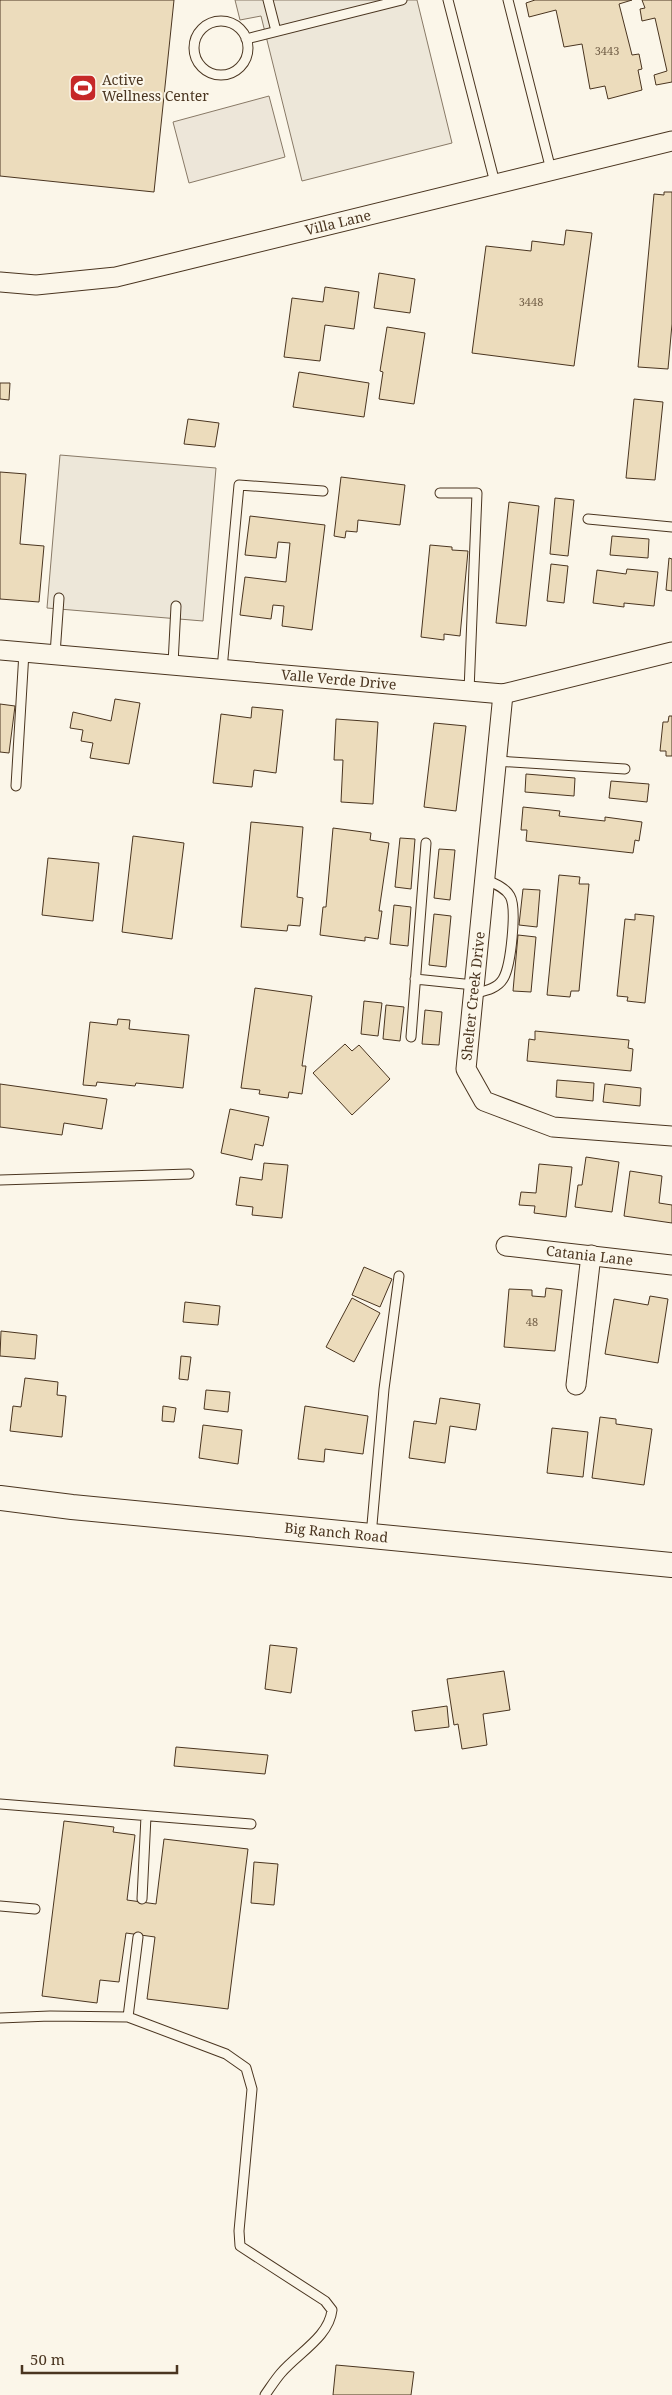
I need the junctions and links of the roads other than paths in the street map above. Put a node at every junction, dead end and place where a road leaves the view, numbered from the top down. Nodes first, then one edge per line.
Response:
1 (268, 0) edge
2 (402, 0) edge
3 (448, 0) edge
4 (508, 0) edge
5 (276, 31) junction
6 (246, 39) junction
7 (672, 141) edge
8 (551, 170) junction
9 (495, 183) junction
10 (0, 282) edge
11 (323, 491) dead end
12 (440, 493) dead end
13 (588, 519) dead end
14 (672, 527) edge
15 (59, 598) dead end
16 (176, 606) dead end
17 (0, 650) edge
18 (24, 651) junction
19 (672, 652) edge
20 (54, 654) junction
21 (173, 664) junction
22 (222, 669) junction
23 (469, 691) junction
24 (503, 694) junction
25 (496, 761) junction
26 (624, 769) dead end
27 (16, 786) dead end
28 (426, 843) dead end
29 (484, 879) junction
30 (415, 979) junction
31 (474, 990) junction
32 (412, 1037) dead end
33 (672, 1136) edge
34 (189, 1174) dead end
35 (0, 1180) edge
36 (506, 1246) dead end
37 (591, 1255) junction
38 (672, 1265) edge
39 (399, 1276) dead end
40 (576, 1385) dead end
41 (0, 1498) edge
42 (371, 1536) junction
43 (672, 1565) edge
44 (0, 1804) edge
45 (146, 1816) junction
46 (251, 1824) dead end
47 (142, 1899) dead end
48 (0, 1906) edge
49 (35, 1909) dead end
50 (138, 1937) dead end
51 (0, 2018) edge
52 (128, 2018) junction
53 (265, 2395) edge

1 - 5 lane
2 - 5 lane
3 - 9 lane
4 - 8 lane
5 - 6 lane
6 - 6 lane
7 - 8 street, Villa Lane
8 - 9 street, Villa Lane
9 - 10 street, Villa Lane
11 - 22 lane
12 - 23 lane
13 - 14 lane
15 - 20 lane
16 - 21 lane
17 - 18 street, Valle Verde Drive
18 - 20 street, Valle Verde Drive
18 - 27 lane
19 - 24 street, Valle Verde Drive
20 - 21 street, Valle Verde Drive
21 - 22 street, Valle Verde Drive
22 - 23 street, Valle Verde Drive
23 - 24 street, Valle Verde Drive
24 - 25 street, Shelter Creek Drive
25 - 26 lane
25 - 29 street, Shelter Creek Drive
28 - 30 lane
29 - 31 street, Shelter Creek Drive
29 - 31 lane
30 - 31 lane
30 - 32 lane
31 - 33 street, Shelter Creek Drive
34 - 35 lane
36 - 37 street, Catania Lane
37 - 38 street, Catania Lane
37 - 40 street
39 - 42 lane
41 - 42 street, Big Ranch Road
42 - 43 street, Big Ranch Road
44 - 45 lane
45 - 46 lane
45 - 47 lane
48 - 49 lane
50 - 52 lane
51 - 52 lane
52 - 53 lane

